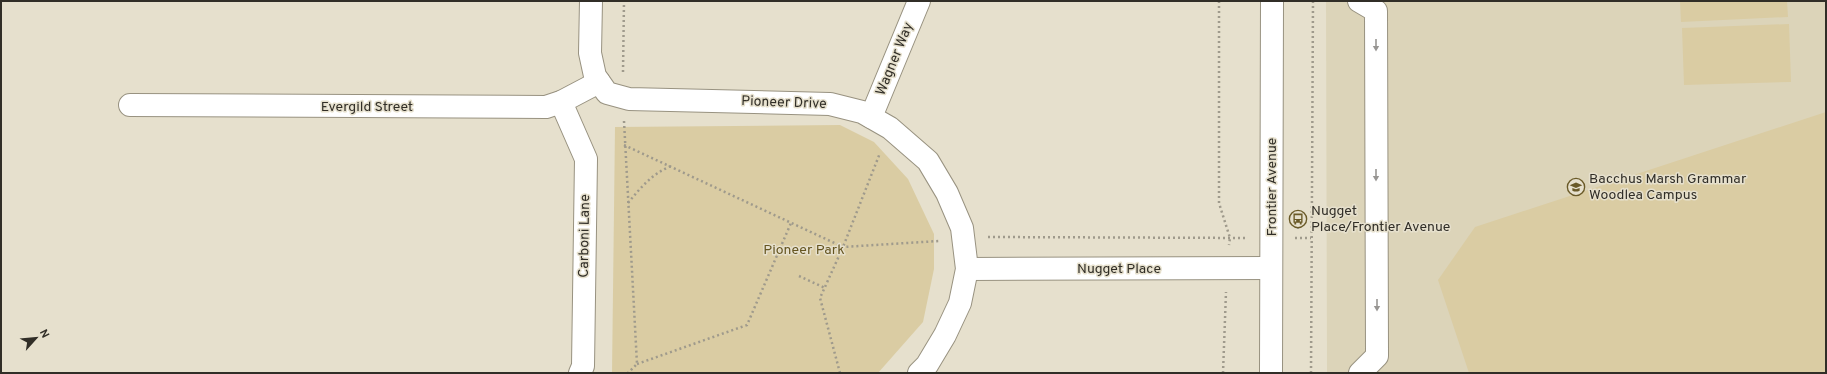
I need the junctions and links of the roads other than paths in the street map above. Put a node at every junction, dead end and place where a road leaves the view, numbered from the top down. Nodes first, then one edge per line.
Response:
1 (591, 1) edge
2 (919, 1) edge
3 (1272, 1) edge
4 (1371, 4) edge
5 (599, 82) junction
6 (561, 102) junction
7 (130, 106) dead end
8 (871, 117) junction
9 (1271, 268) junction
10 (967, 269) junction
11 (580, 373) edge
12 (919, 373) edge
13 (1272, 373) edge
14 (1360, 373) edge

1 - 5 street, Pioneer Drive
2 - 8 street, Wagner Way
3 - 9 street, Frontier Avenue
4 -> 14 street
5 - 6 street, Evergild Street
5 - 8 street, Pioneer Drive
6 - 7 street, Evergild Street
6 - 11 street, Carboni Lane
8 - 10 street, Pioneer Drive
9 - 10 street, Nugget Place
9 - 13 street, Frontier Avenue
10 - 12 street, Pioneer Drive

